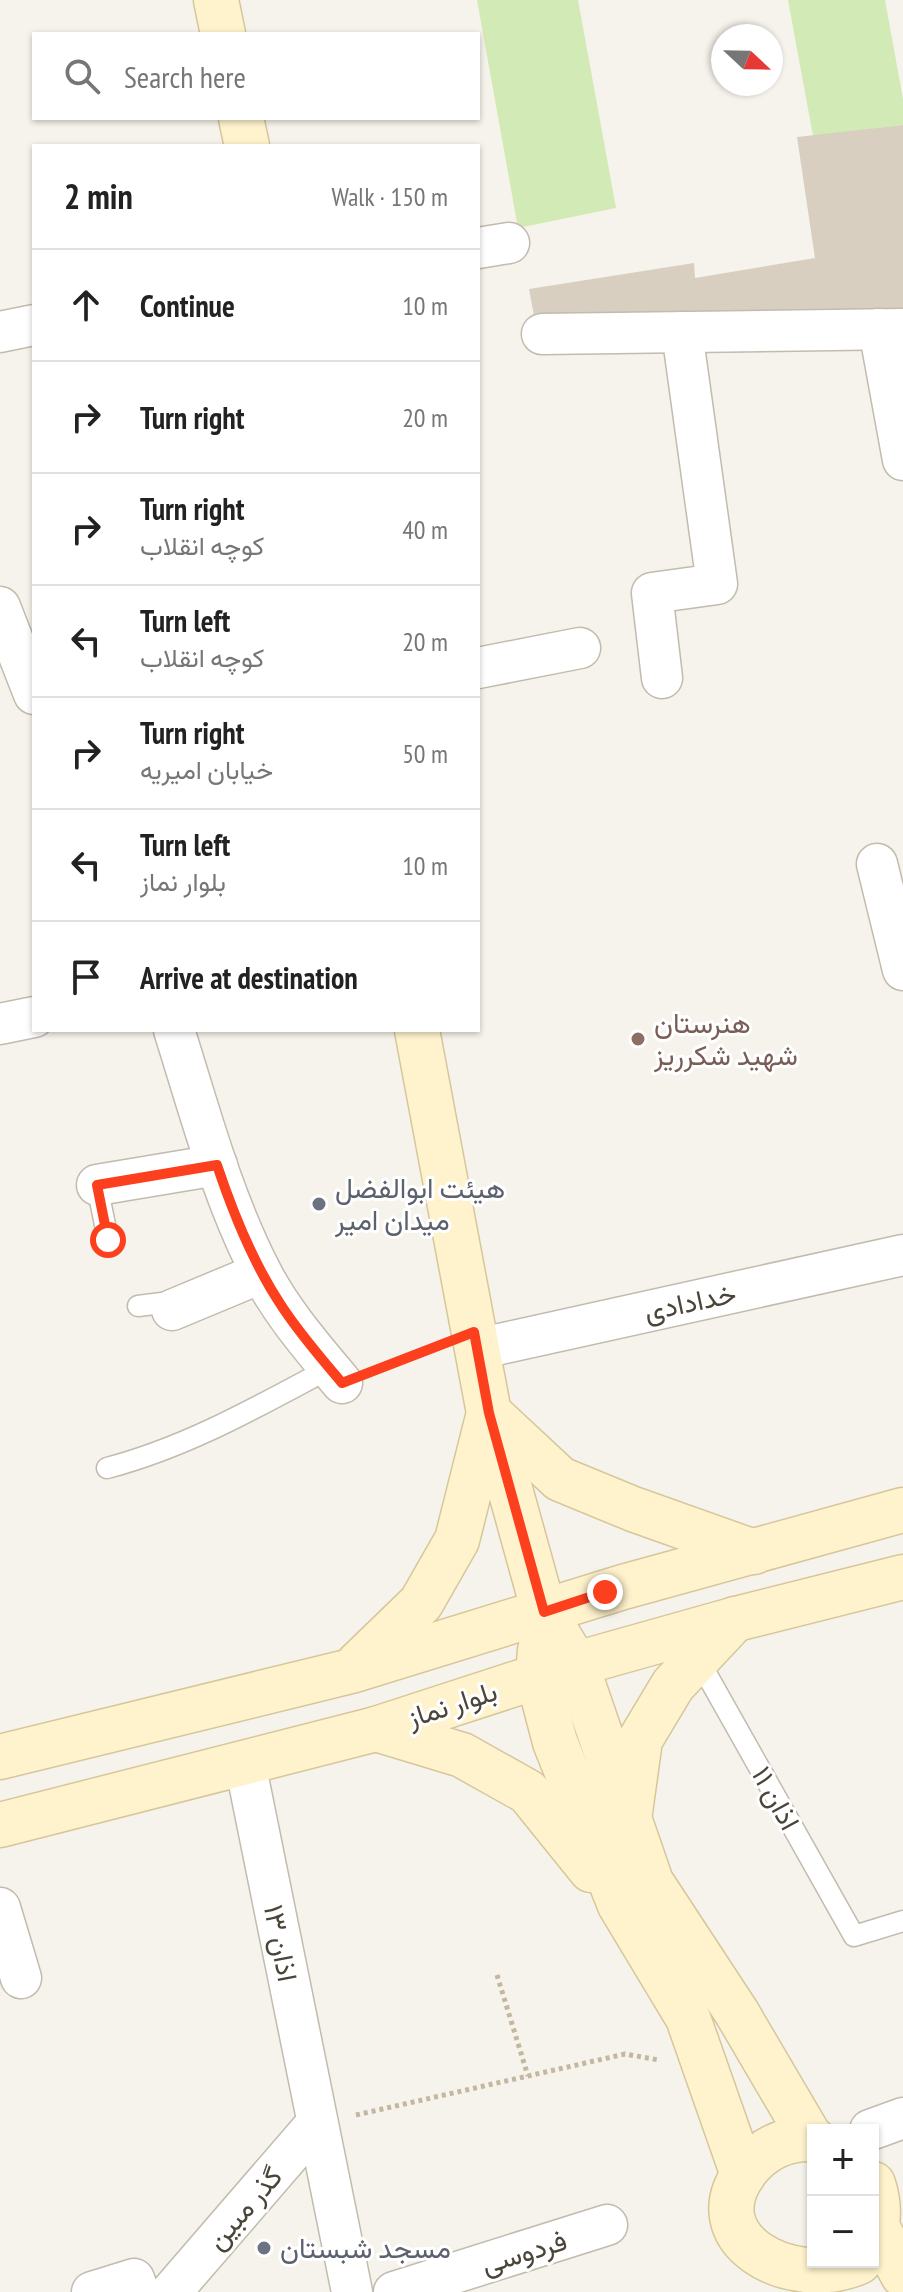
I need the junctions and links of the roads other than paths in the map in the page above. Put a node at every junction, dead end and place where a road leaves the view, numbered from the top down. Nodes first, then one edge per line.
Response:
1 (216, 0) edge
2 (223, 32) edge
3 (241, 120) edge
4 (247, 144) edge
5 (32, 325) edge
6 (891, 329) edge
7 (0, 332) edge
8 (682, 332) junction
9 (542, 334) dead end
10 (903, 460) edge
11 (0, 607) edge
12 (580, 648) dead end
13 (480, 668) edge
14 (662, 678) dead end
15 (32, 689) edge
16 (878, 864) edge
17 (903, 970) edge
18 (32, 1017) edge
19 (0, 1024) edge
20 (175, 1032) edge
21 (417, 1032) edge
22 (217, 1165) junction
23 (97, 1185) joint
24 (108, 1240) dead end
25 (903, 1255) edge
26 (261, 1273) junction
27 (155, 1308) dead end
28 (476, 1340) junction
29 (336, 1376) joint
30 (489, 1413) junction
31 (107, 1468) dead end
32 (903, 1510) edge
33 (754, 1552) junction
34 (903, 1577) edge
35 (544, 1612) junction
36 (736, 1619) junction
37 (698, 1659) junction
38 (557, 1670) junction
39 (351, 1671) junction
40 (376, 1729) junction
41 (0, 1757) edge
42 (245, 1763) junction
43 (629, 1818) junction
44 (0, 1825) edge
45 (620, 1905) junction
46 (0, 1908) edge
47 (903, 1921) edge
48 (21, 1978) dead end
49 (903, 2118) edge
50 (316, 2124) junction
51 (879, 2127) edge
52 (807, 2131) edge
53 (807, 2139) edge
54 (743, 2175) junction
55 (607, 2225) dead end
56 (879, 2256) edge
57 (850, 2268) edge
58 (862, 2268) edge
59 (903, 2275) edge
60 (760, 2279) edge
61 (92, 2292) edge
62 (139, 2292) edge
63 (171, 2292) edge
64 (352, 2292) edge
65 (394, 2292) edge
66 (855, 2292) edge

1 - 2 main road
3 - 4 main road
5 - 7 street
6 - 8 street
6 - 10 street
8 - 9 street
8 - 14 street
11 - 15 street
12 - 13 street
16 - 17 street
18 - 19 street
20 - 22 street
21 - 28 main road
22 - 23 street
22 - 26 street
23 - 24 lane
25 - 28 street, خدادادی
26 - 27 street
26 - 29 street
28 - 30 main road
29 - 31 lane
30 - 33 main road
30 - 35 main road
30 - 39 main road
32 - 33 main road
33 - 35 main road
34 - 36 main road, بلوار نماز
35 - 38 main road
35 - 39 main road
36 - 37 main road
36 - 38 main road, بلوار نماز
37 - 43 main road
37 - 47 lane, اذان ۱۱
38 - 40 main road, بلوار نماز
38 - 43 main road
38 - 45 main road
39 - 41 main road
40 - 42 main road, بلوار نماز
40 - 45 main road
42 - 44 main road, بلوار نماز
42 - 50 street, اذان ۱۳
43 - 52 main road
45 - 54 main road
46 - 48 street
49 - 51 street
50 - 63 street, گذر مبین
50 - 64 street, اذان ۱۳
53 - 54 main road
54 - 60 main road
55 - 65 street, فردوسی
56 - 59 main road
57 - 60 main road
58 - 66 main road
61 - 62 street

